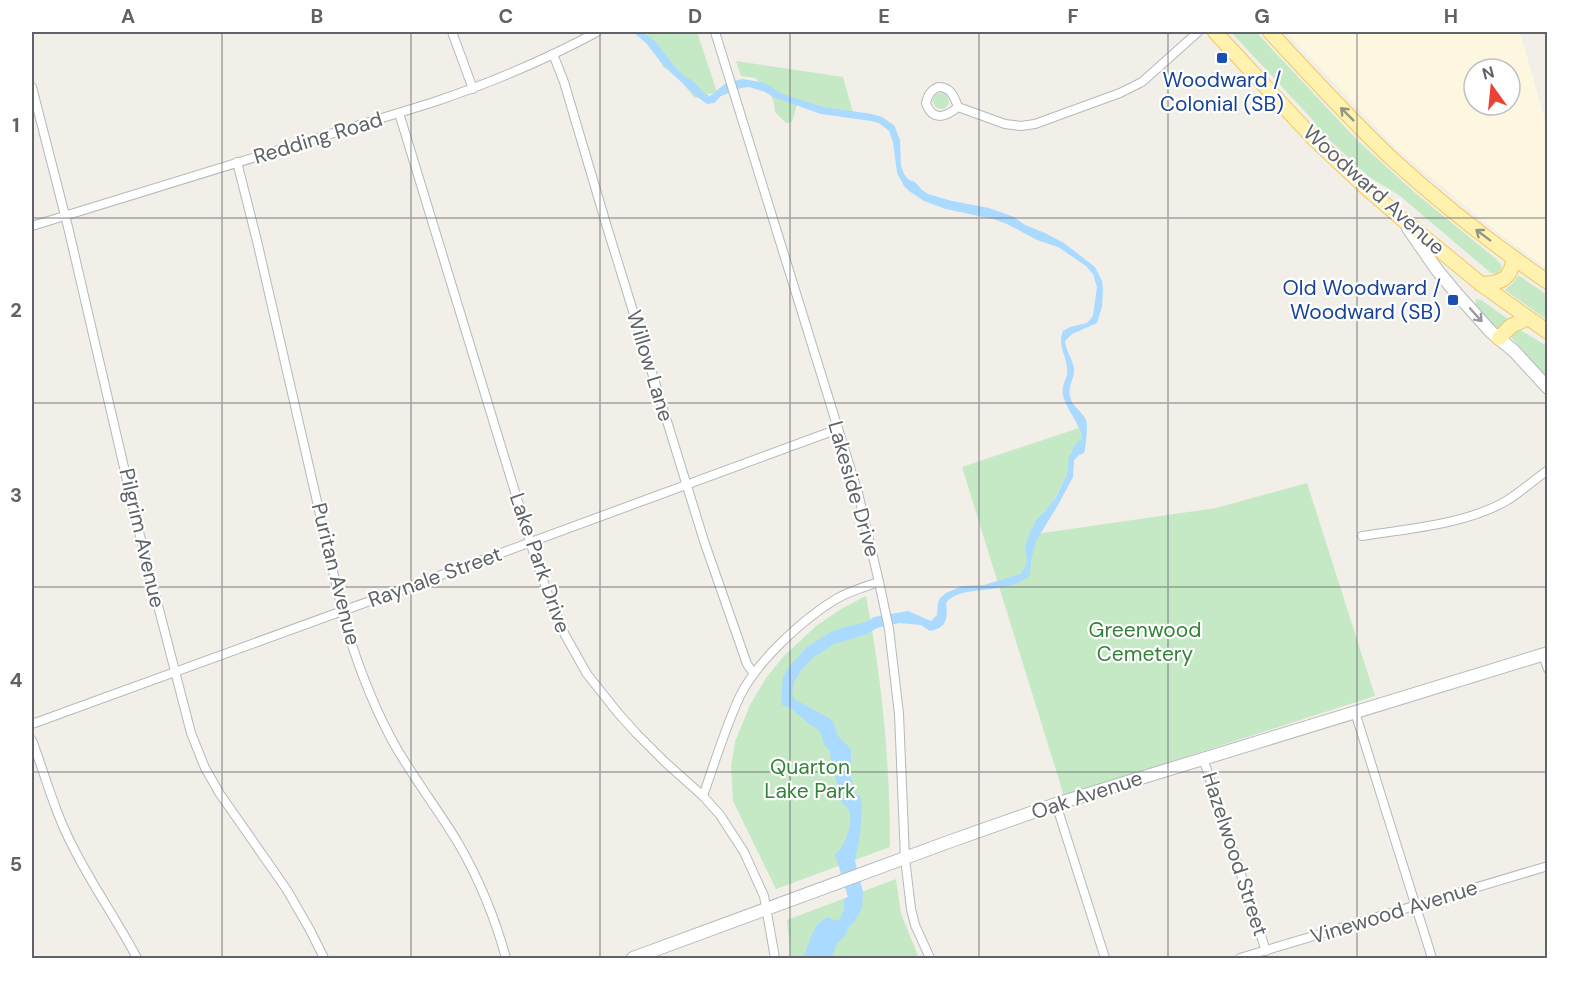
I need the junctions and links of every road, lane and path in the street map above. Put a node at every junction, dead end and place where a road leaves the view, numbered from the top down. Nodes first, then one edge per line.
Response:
1 (452, 32) edge
2 (597, 32) edge
3 (715, 32) edge
4 (1198, 32) edge
5 (1215, 32) edge
6 (1270, 32) edge
7 (553, 54) junction
8 (32, 87) edge
9 (473, 89) junction
10 (958, 107) dead end
11 (399, 113) junction
12 (237, 162) junction
13 (65, 215) junction
14 (1402, 219) junction
15 (32, 226) edge
16 (1514, 258) junction
17 (1547, 281) edge
18 (1481, 284) junction
19 (1528, 318) junction
20 (1548, 332) edge
21 (1499, 338) junction
22 (1548, 388) edge
23 (838, 429) junction
24 (1548, 470) edge
25 (687, 485) junction
26 (1362, 536) dead end
27 (531, 542) junction
28 (879, 582) junction
29 (343, 610) junction
30 (1545, 654) edge
31 (1548, 669) edge
32 (174, 672) junction
33 (754, 674) junction
34 (1355, 712) junction
35 (32, 724) edge
36 (32, 740) edge
37 (1203, 758) junction
38 (703, 796) junction
39 (1056, 804) junction
40 (905, 858) junction
41 (1548, 866) edge
42 (1415, 905) junction
43 (766, 910) junction
44 (1266, 951) junction
45 (137, 958) edge
46 (324, 958) edge
47 (506, 958) edge
48 (633, 958) edge
49 (775, 958) edge
50 (930, 958) edge
51 (1105, 958) edge
52 (1240, 958) edge
53 (1432, 958) edge

1 - 9 street
2 - 7 street, Redding Road
3 - 23 street, Lakeside Drive
4 - 10 street
5 - 14 main road, Woodward Avenue
16 -> 6 main road, Woodward Avenue
7 - 9 street, Redding Road
7 - 25 street, Willow Lane
8 - 13 street, Pilgrim Avenue
9 - 11 street, Redding Road
11 - 12 street, Redding Road
11 - 27 street, Lake Park Drive
12 - 13 street, Redding Road
12 - 29 street, Puritan Avenue
13 - 15 street, Redding Road
13 - 32 street, Pilgrim Avenue
14 - 18 main road, Woodward Avenue
14 -> 21 street
16 - 17 main road, Woodward Avenue
16 - 18 main road
18 - 19 main road, Woodward Avenue
19 - 20 main road, Woodward Avenue
19 - 21 main road
21 - 22 street
23 - 25 street, Raynale Street
23 - 28 street, Lakeside Drive
24 - 26 street
25 - 27 street, Raynale Street
25 - 33 street, Willow Lane
27 - 29 street, Raynale Street
27 - 38 street, Lake Park Drive
28 - 33 street
28 - 40 street, Lakeside Drive
29 - 32 street, Raynale Street
29 - 47 street, Puritan Avenue
30 - 31 street
30 - 34 street, Oak Avenue
32 - 35 street, Raynale Street
32 - 46 street, Pilgrim Avenue
33 - 38 street
34 - 37 street, Oak Avenue
34 - 42 street
36 - 45 street
37 - 39 street, Oak Avenue
37 - 44 street, Hazelwood Street
38 - 43 street, Lake Park Drive
39 - 40 street, Oak Avenue
39 - 51 street
40 - 43 street, Oak Avenue
40 - 50 street, Lakeside Drive
41 - 42 street, Vinewood Avenue
42 - 44 street, Vinewood Avenue
42 - 53 street
43 - 48 street, Oak Avenue
43 - 49 street, Lake Park Drive
44 - 52 street, Vinewood Avenue

